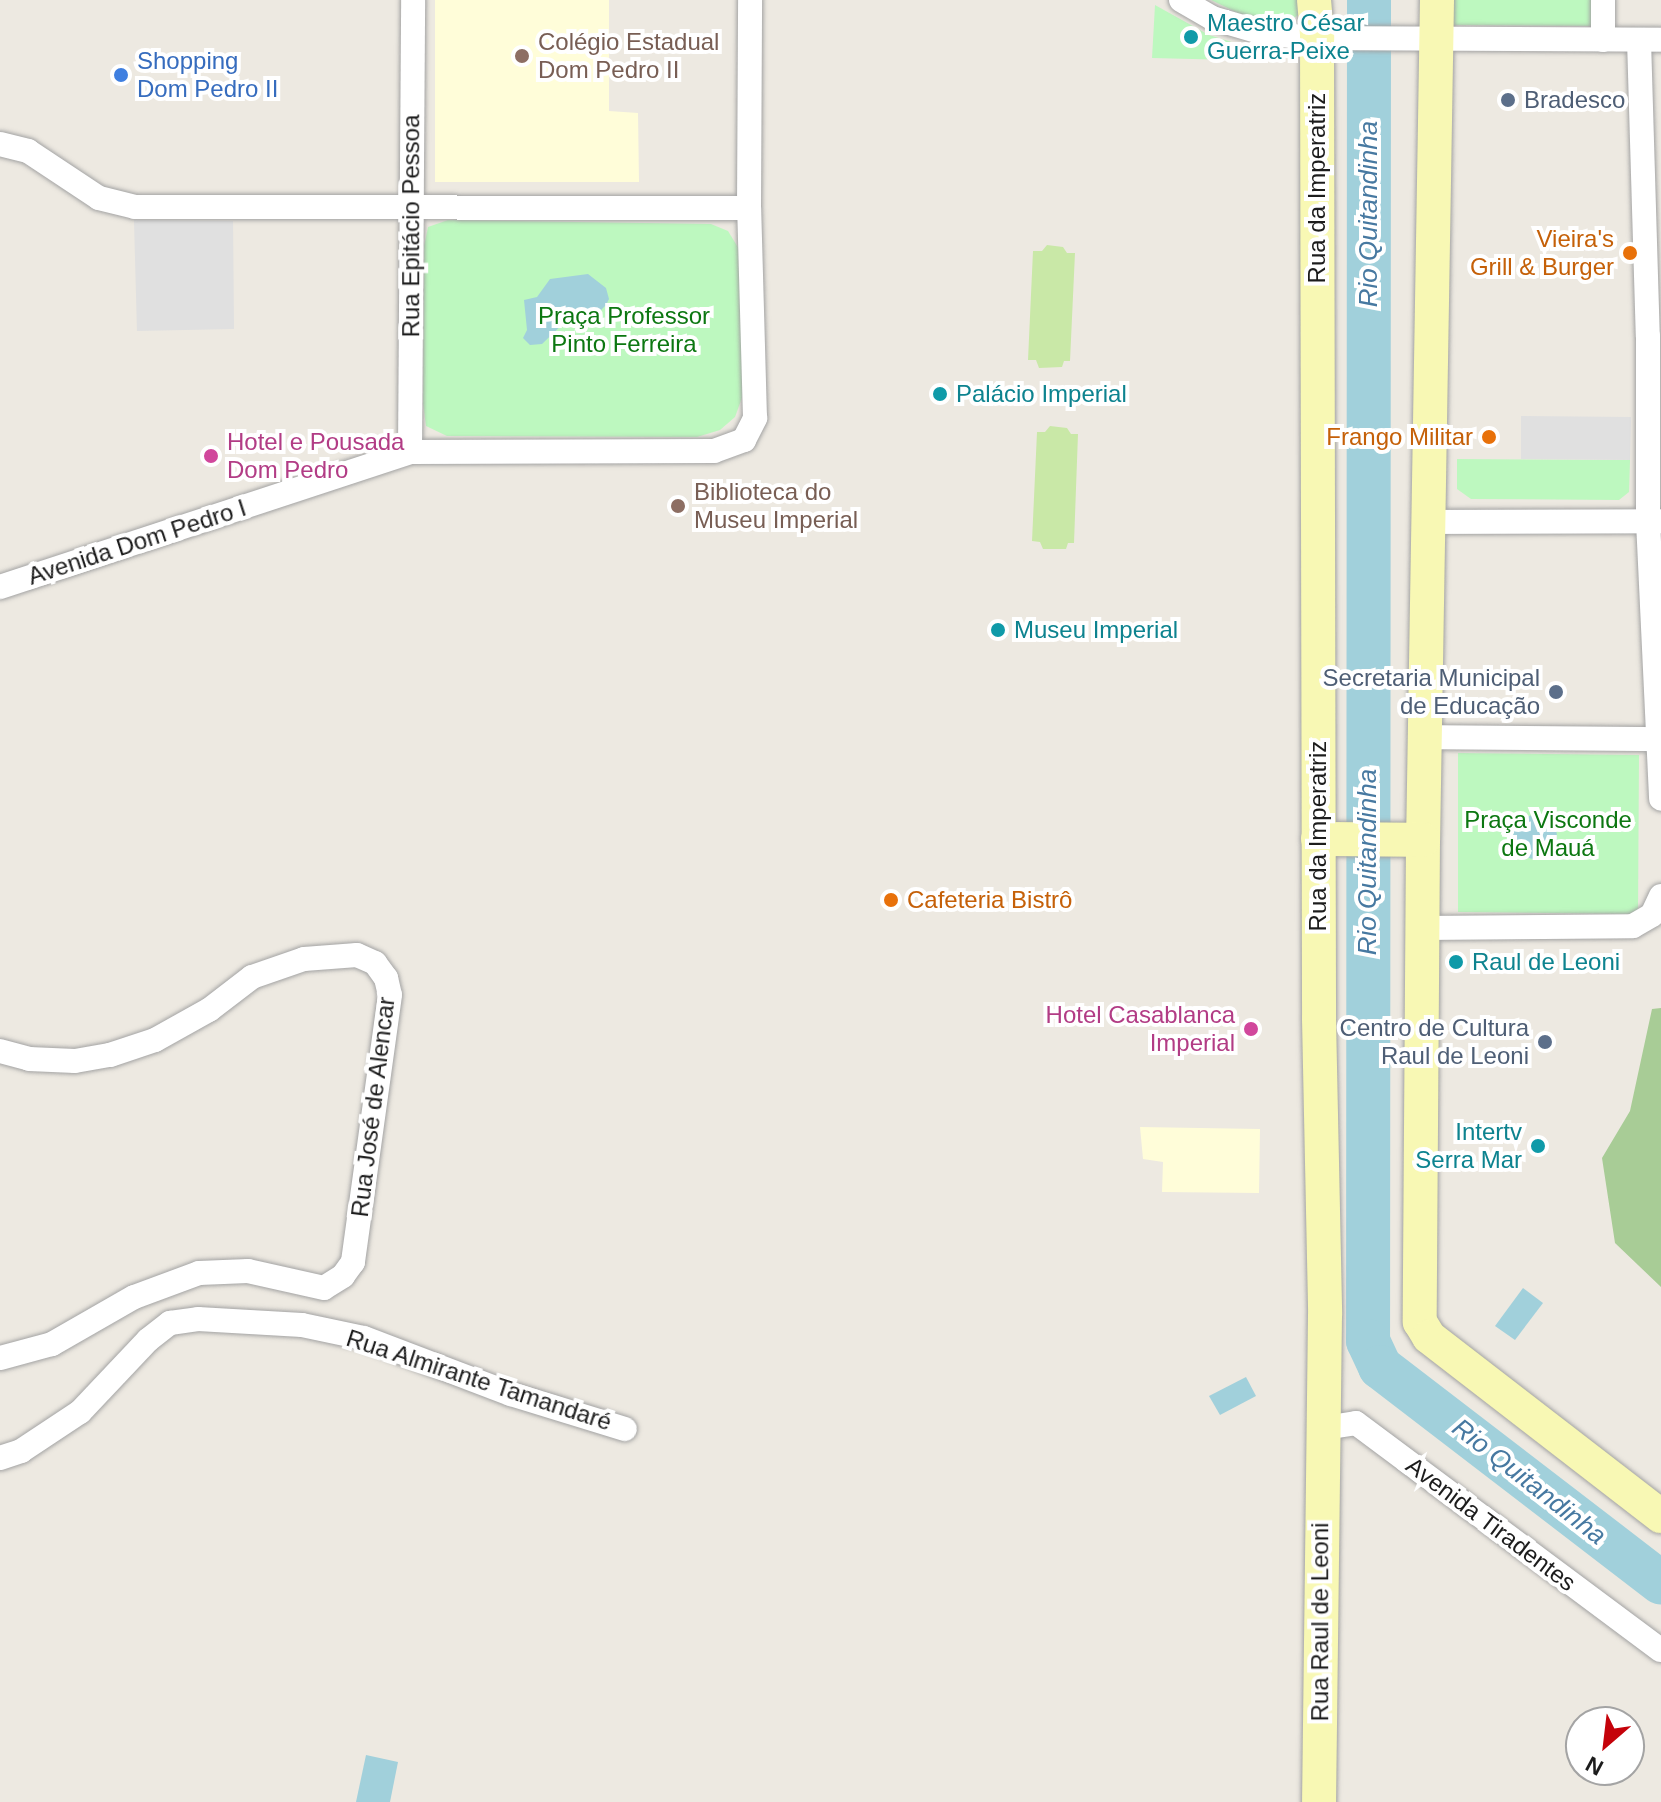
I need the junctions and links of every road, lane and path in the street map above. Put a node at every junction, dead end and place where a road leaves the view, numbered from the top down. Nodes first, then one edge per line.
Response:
1 (413, 0) edge
2 (750, 0) edge
3 (1181, 0) edge
4 (1314, 0) edge
5 (1437, 0) edge
6 (1603, 0) edge
7 (1317, 38) junction
8 (1436, 39) junction
9 (1603, 40) junction
10 (1650, 40) edge
11 (0, 144) edge
12 (411, 207) junction
13 (749, 208) junction
14 (410, 452) junction
15 (1654, 521) edge
16 (1429, 522) junction
17 (0, 587) edge
18 (1424, 737) junction
19 (1657, 739) junction
20 (1661, 799) edge
21 (1318, 839) junction
22 (1423, 840) junction
23 (1661, 896) edge
24 (1423, 928) junction
25 (0, 1051) edge
26 (304, 1286) junction
27 (302, 1325) junction
28 (0, 1358) edge
29 (625, 1429) dead end
30 (1322, 1443) junction
31 (0, 1458) edge
32 (1661, 1516) edge
33 (1661, 1650) edge
34 (1319, 1802) edge

1 - 12 street, Rua Epitácio Pessoa
2 - 13 street
3 - 7 street
4 - 7 main road, Rua da Imperatriz
5 - 8 main road
6 - 9 street
7 - 8 street
7 - 21 main road, Rua da Imperatriz
8 - 9 street
8 - 16 main road
9 - 10 street
10 - 15 street
11 - 12 street
12 - 13 street
12 - 14 street, Rua Epitácio Pessoa
13 - 14 street
14 - 17 street, Avenida Dom Pedro I
15 - 16 street
15 - 19 street
16 - 18 main road
18 - 19 street
18 - 22 main road
19 - 20 street
21 - 22 main road
21 - 30 main road, Rua da Imperatriz
22 - 24 main road
23 - 24 street
24 - 32 main road
25 - 26 street, Rua José de Alencar
26 - 27 street
26 - 28 street, Rua José de Alencar
27 - 29 street, Rua Almirante Tamandaré
27 - 31 street, Rua Almirante Tamandaré
30 - 33 street, Avenida Tiradentes
30 - 34 main road, Rua Raul de Leoni

